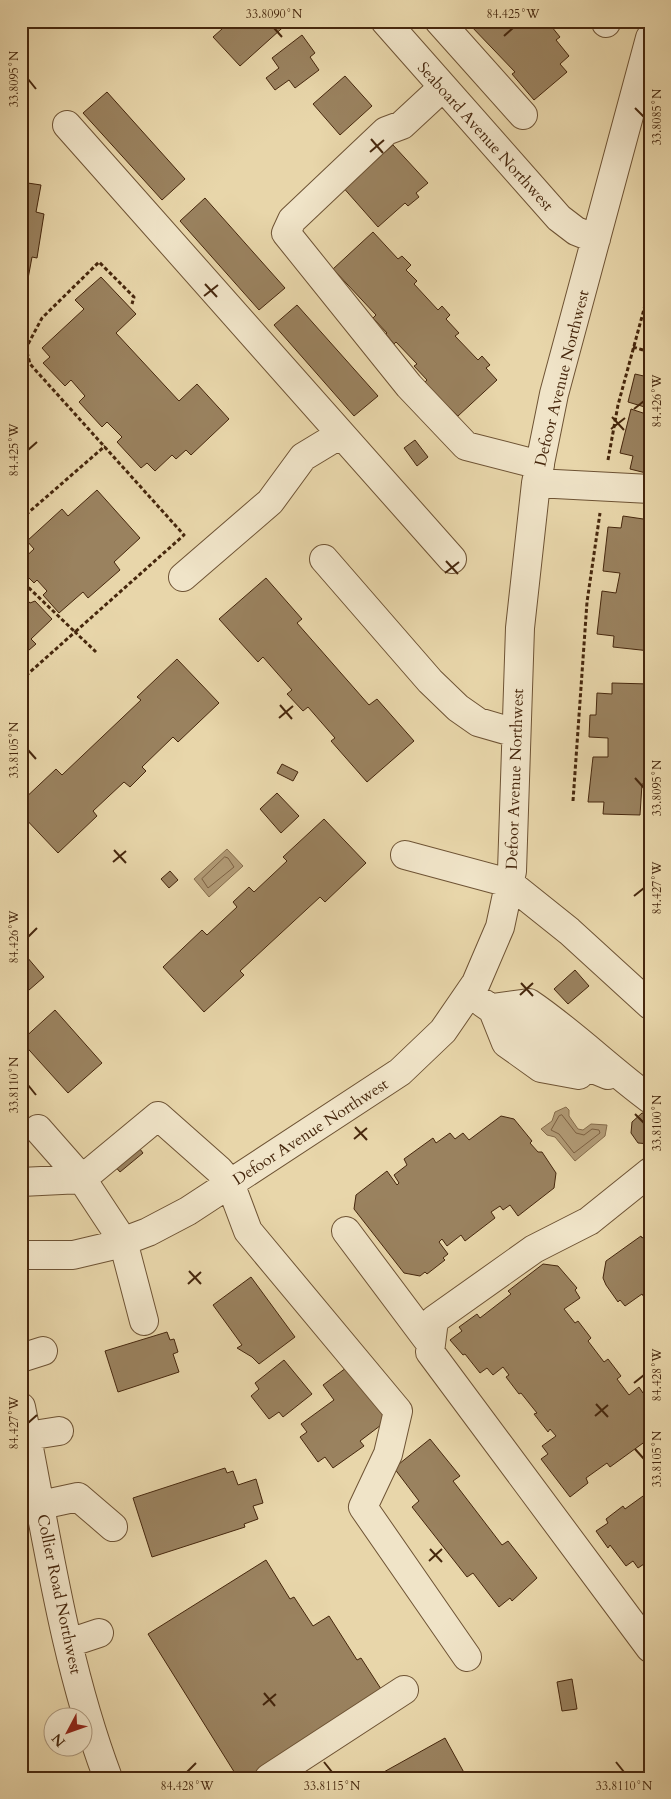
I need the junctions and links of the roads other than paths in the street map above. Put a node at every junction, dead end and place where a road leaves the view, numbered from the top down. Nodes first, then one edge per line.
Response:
1 (384, 21) edge
2 (438, 21) edge
3 (650, 38) edge
4 (443, 87) junction
5 (523, 115) dead end
6 (66, 125) dead end
7 (596, 239) junction
8 (342, 434) junction
9 (538, 474) junction
10 (650, 488) edge
11 (452, 559) dead end
12 (324, 560) dead end
13 (183, 577) dead end
14 (516, 733) junction
15 (405, 855) dead end
16 (509, 883) junction
17 (468, 995) junction
18 (650, 1005) edge
19 (492, 1008) junction
20 (628, 1083) junction
21 (650, 1099) edge
22 (38, 1129) dead end
23 (650, 1172) edge
24 (82, 1179) junction
25 (21, 1182) edge
26 (230, 1183) junction
27 (346, 1231) dead end
28 (123, 1241) junction
29 (21, 1255) edge
30 (144, 1321) dead end
31 (430, 1343) junction
32 (21, 1407) edge
33 (59, 1431) dead end
34 (24, 1437) edge
35 (41, 1505) junction
36 (113, 1527) dead end
37 (99, 1633) dead end
38 (69, 1642) junction
39 (650, 1648) edge
40 (467, 1657) dead end
41 (404, 1690) dead end
42 (108, 1778) edge
43 (269, 1778) edge

1 - 4 street, Seaboard Avenue Northwest
2 - 5 street
3 - 7 street, Defoor Avenue Northwest
4 - 7 street, Seaboard Avenue Northwest
4 - 9 street
6 - 8 street
7 - 9 street, Defoor Avenue Northwest
8 - 11 street
8 - 13 street
9 - 10 street
9 - 14 street, Defoor Avenue Northwest
12 - 14 street
14 - 16 street, Defoor Avenue Northwest
15 - 16 street
16 - 17 street, Defoor Avenue Northwest
16 - 18 street
17 - 19 street
17 - 26 street, Defoor Avenue Northwest
19 - 20 street
19 - 20 street
20 - 21 street
22 - 24 street
23 - 31 street
24 - 25 street
24 - 26 street
24 - 28 street
26 - 28 street, Defoor Avenue Northwest
26 - 40 street
27 - 31 street
28 - 29 street, Defoor Avenue Northwest
28 - 30 street
31 - 39 street
32 - 34 street, Collier Road Northwest
33 - 34 street
34 - 35 street, Collier Road Northwest
35 - 36 street
35 - 38 street, Collier Road Northwest
37 - 38 street
38 - 42 street, Collier Road Northwest
41 - 43 street

